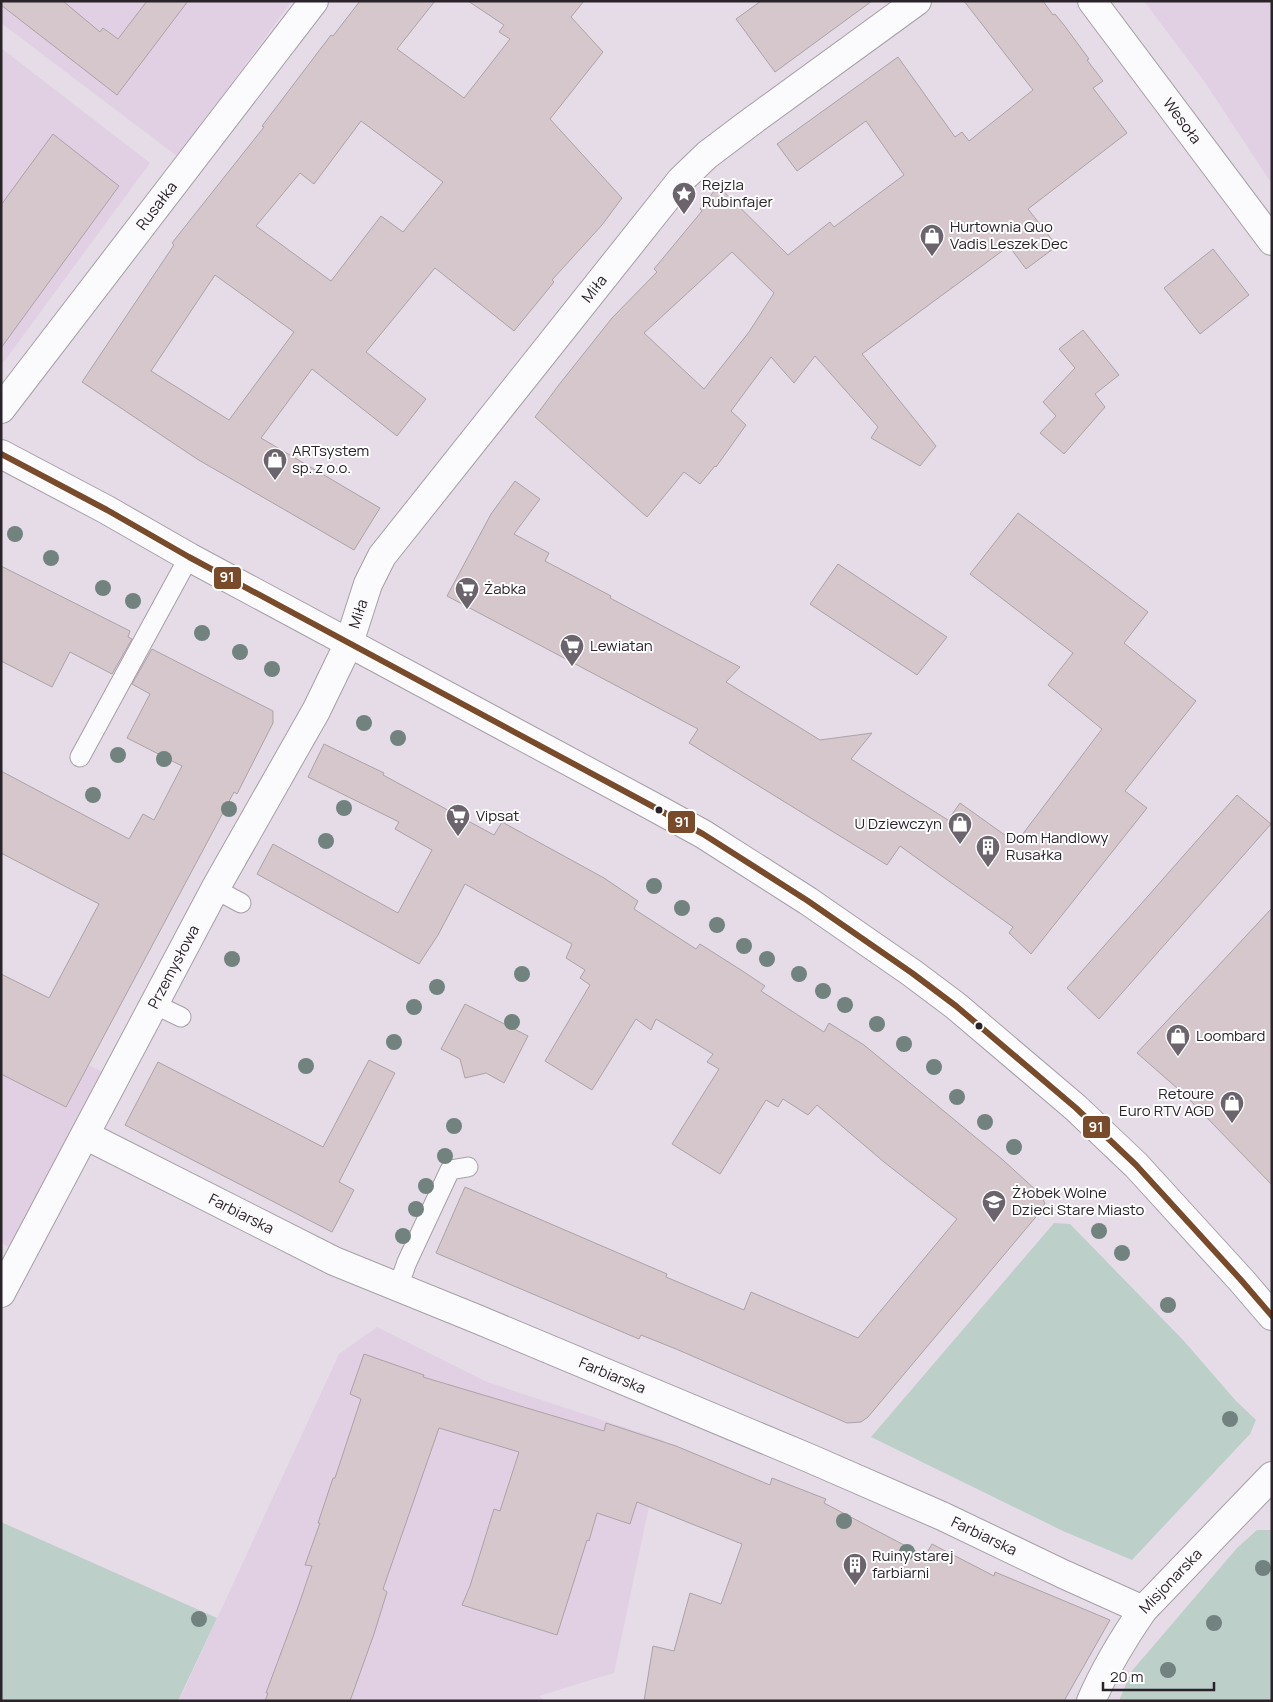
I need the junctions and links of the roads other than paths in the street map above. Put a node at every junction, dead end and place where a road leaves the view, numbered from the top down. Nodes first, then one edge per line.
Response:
1 (314, 1) edge
2 (917, 1) edge
3 (1092, 1) edge
4 (1272, 240) edge
5 (1, 409) edge
6 (1, 454) edge
7 (190, 557) junction
8 (349, 643) junction
9 (80, 757) dead end
10 (215, 889) junction
11 (241, 903) dead end
12 (154, 1004) junction
13 (181, 1017) dead end
14 (85, 1135) junction
15 (468, 1167) dead end
16 (1241, 1280) junction
17 (398, 1288) junction
18 (1, 1293) edge
19 (1272, 1296) edge
20 (1272, 1316) edge
21 (1272, 1476) edge
22 (1143, 1610) junction
23 (1091, 1701) edge

1 - 5 street, Rusałka
2 - 8 street, Miła
3 - 4 street, Wesoła
6 - 7 street
7 - 8 street
7 - 9 lane
8 - 10 street, Przemysłowa
8 - 16 street
10 - 11 lane
10 - 12 street, Przemysłowa
12 - 13 lane
12 - 14 street, Przemysłowa
14 - 17 street, Farbiarska
14 - 18 street, Przemysłowa
15 - 17 lane
16 - 19 street
16 - 20 street
17 - 22 street, Farbiarska
21 - 22 street, Misjonarska
22 - 23 street, Misjonarska

